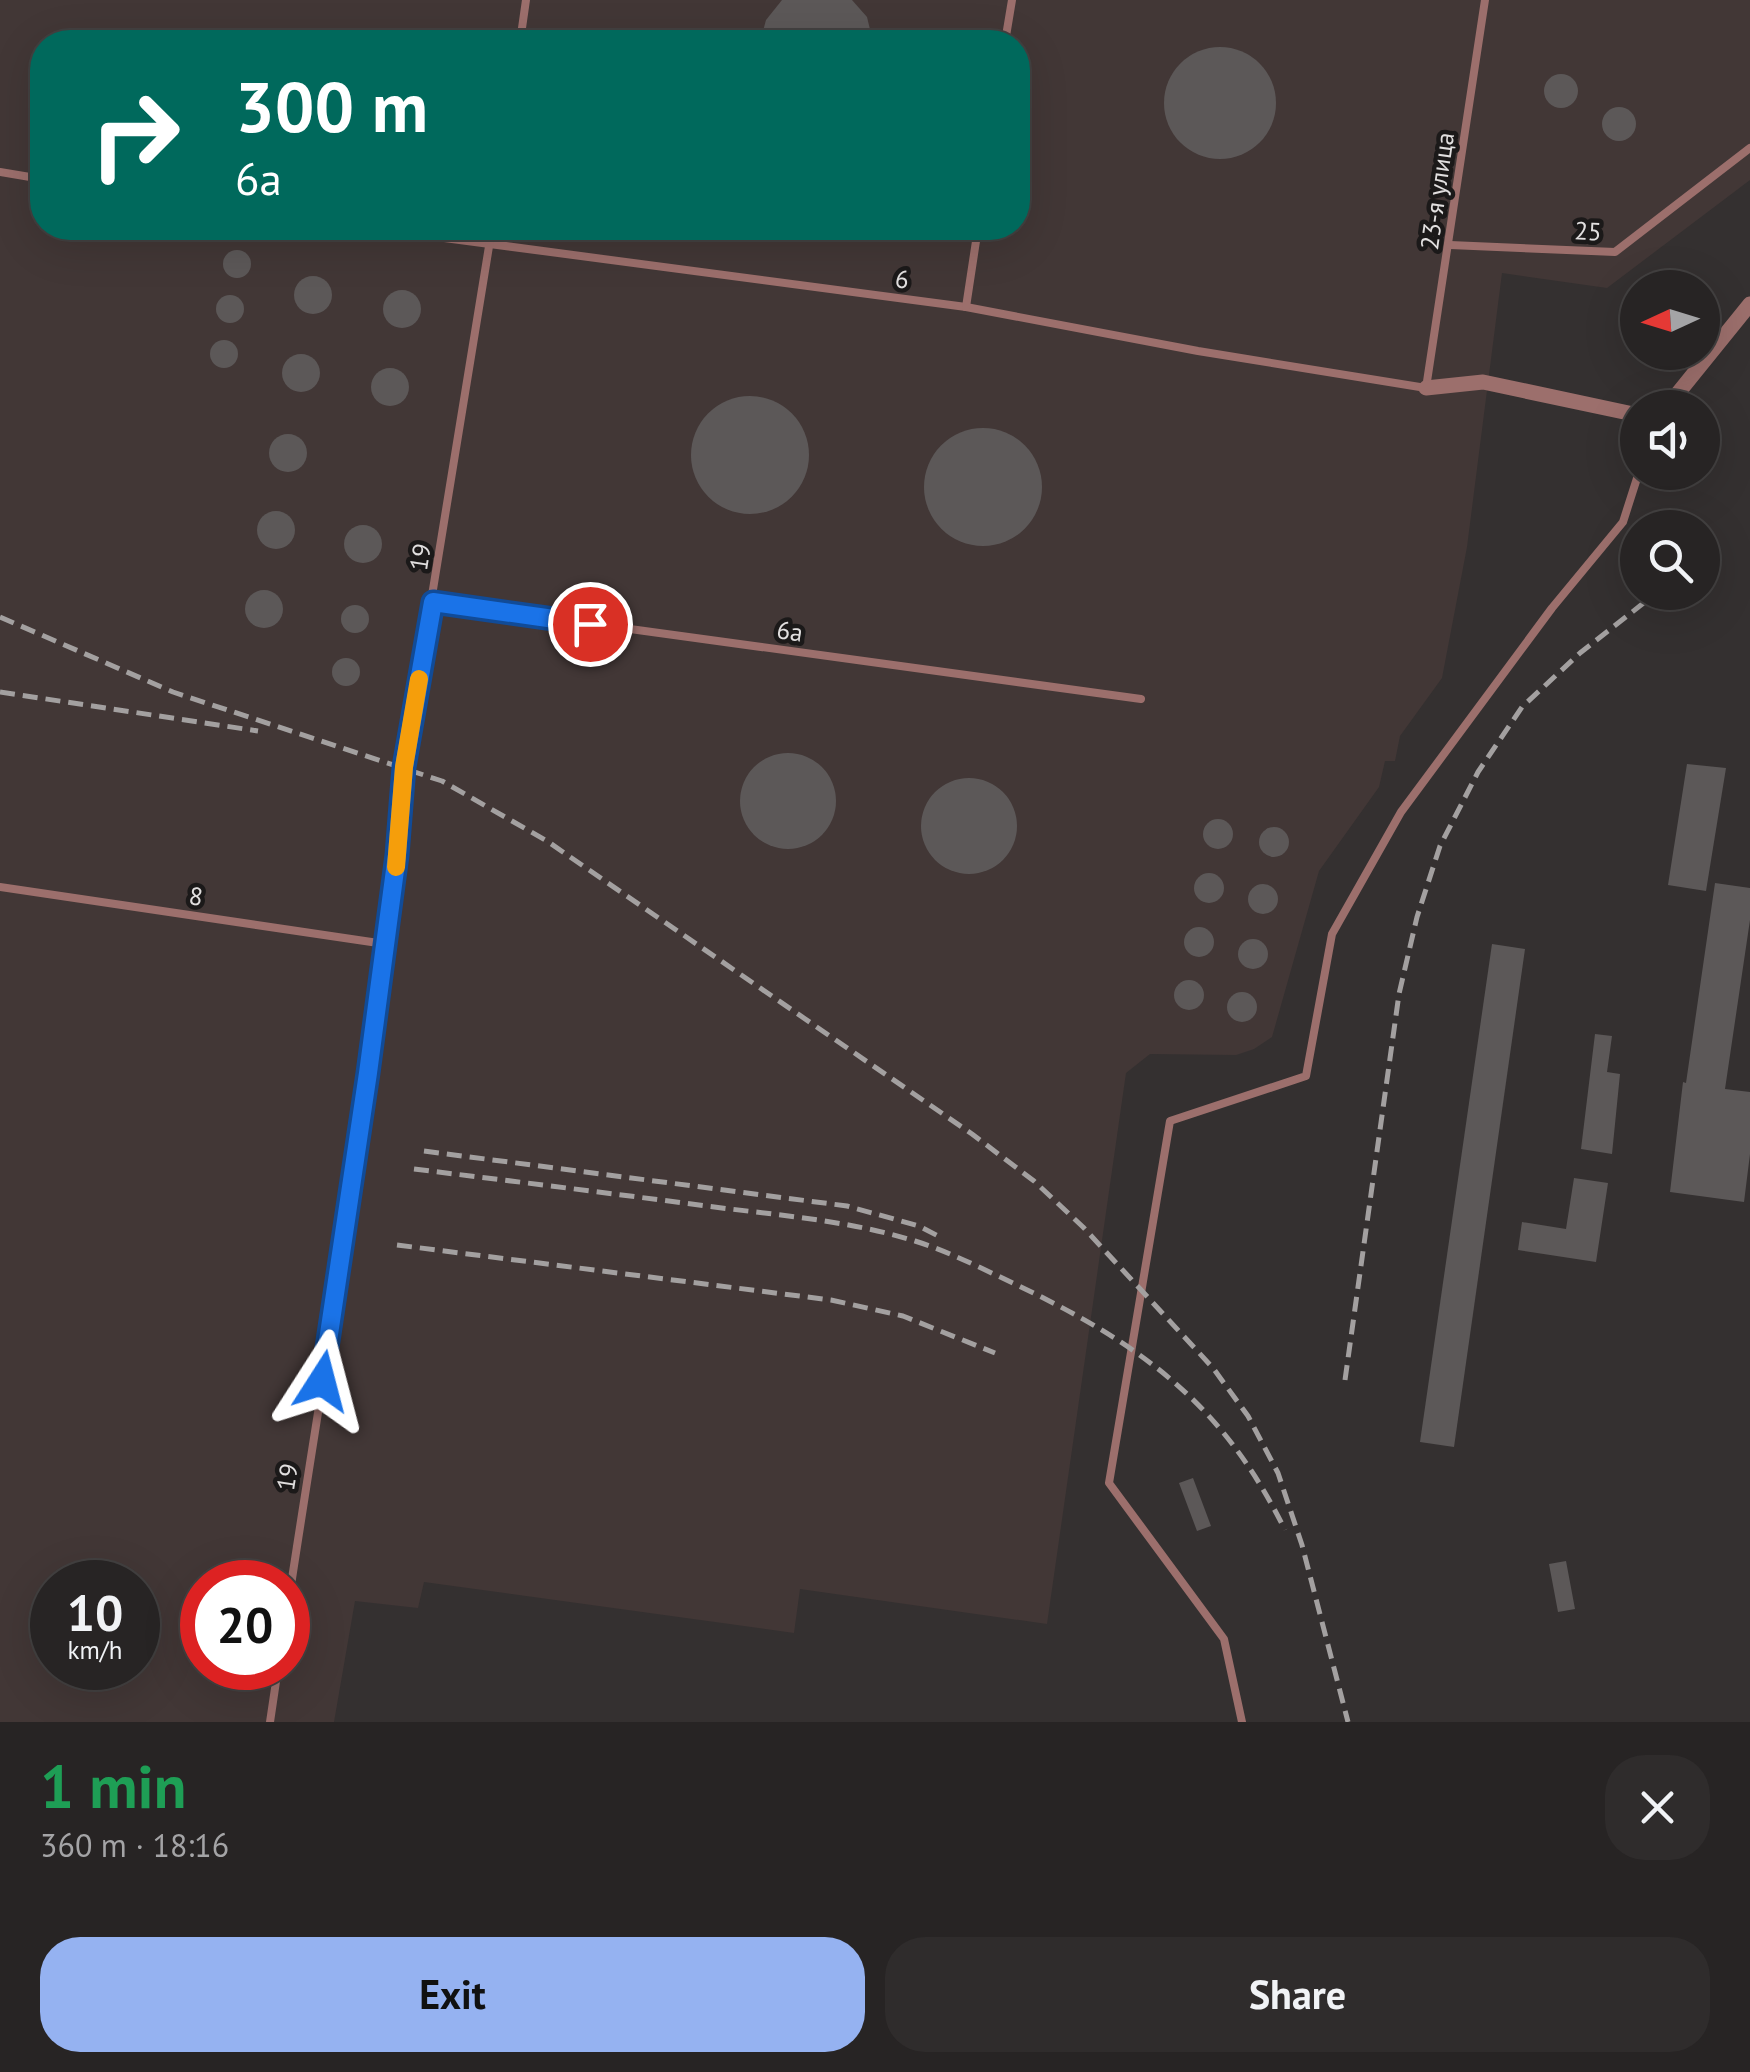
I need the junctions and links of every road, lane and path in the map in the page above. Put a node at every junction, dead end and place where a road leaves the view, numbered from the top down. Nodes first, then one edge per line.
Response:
1 (526, 0) edge
2 (1012, 0) edge
3 (1484, 0) edge
4 (522, 30) edge
5 (1007, 30) edge
6 (1750, 148) edge
7 (0, 172) edge
8 (30, 177) edge
9 (454, 240) edge
10 (490, 240) edge
11 (976, 240) edge
12 (489, 245) junction
13 (1450, 245) junction
14 (1750, 304) edge
15 (966, 307) junction
16 (1426, 388) junction
17 (1681, 390) edge
18 (1620, 412) edge
19 (1633, 490) edge
20 (433, 602) junction
21 (1141, 699) dead end
22 (0, 887) edge
23 (385, 944) junction
24 (295, 1560) edge
25 (275, 1690) edge
26 (270, 1722) edge
27 (1242, 1722) edge

1 - 4 lane
2 - 5 lane
3 - 13 lane, 23-я улица
6 - 13 lane, 25 / 25
7 - 8 lane
9 - 12 lane, 6 / 6
10 - 12 lane, 19
11 - 15 lane
12 - 15 lane, 6 / 6
12 - 20 lane, 19
13 - 16 lane, 23-я улица
14 - 17 street
15 - 16 lane, 6 / 6
16 - 18 street
19 - 27 lane
20 - 21 lane, 6a / 6a
20 - 23 lane, 19
22 - 23 lane, 8 / 8
23 - 24 lane, 19
25 - 26 lane

